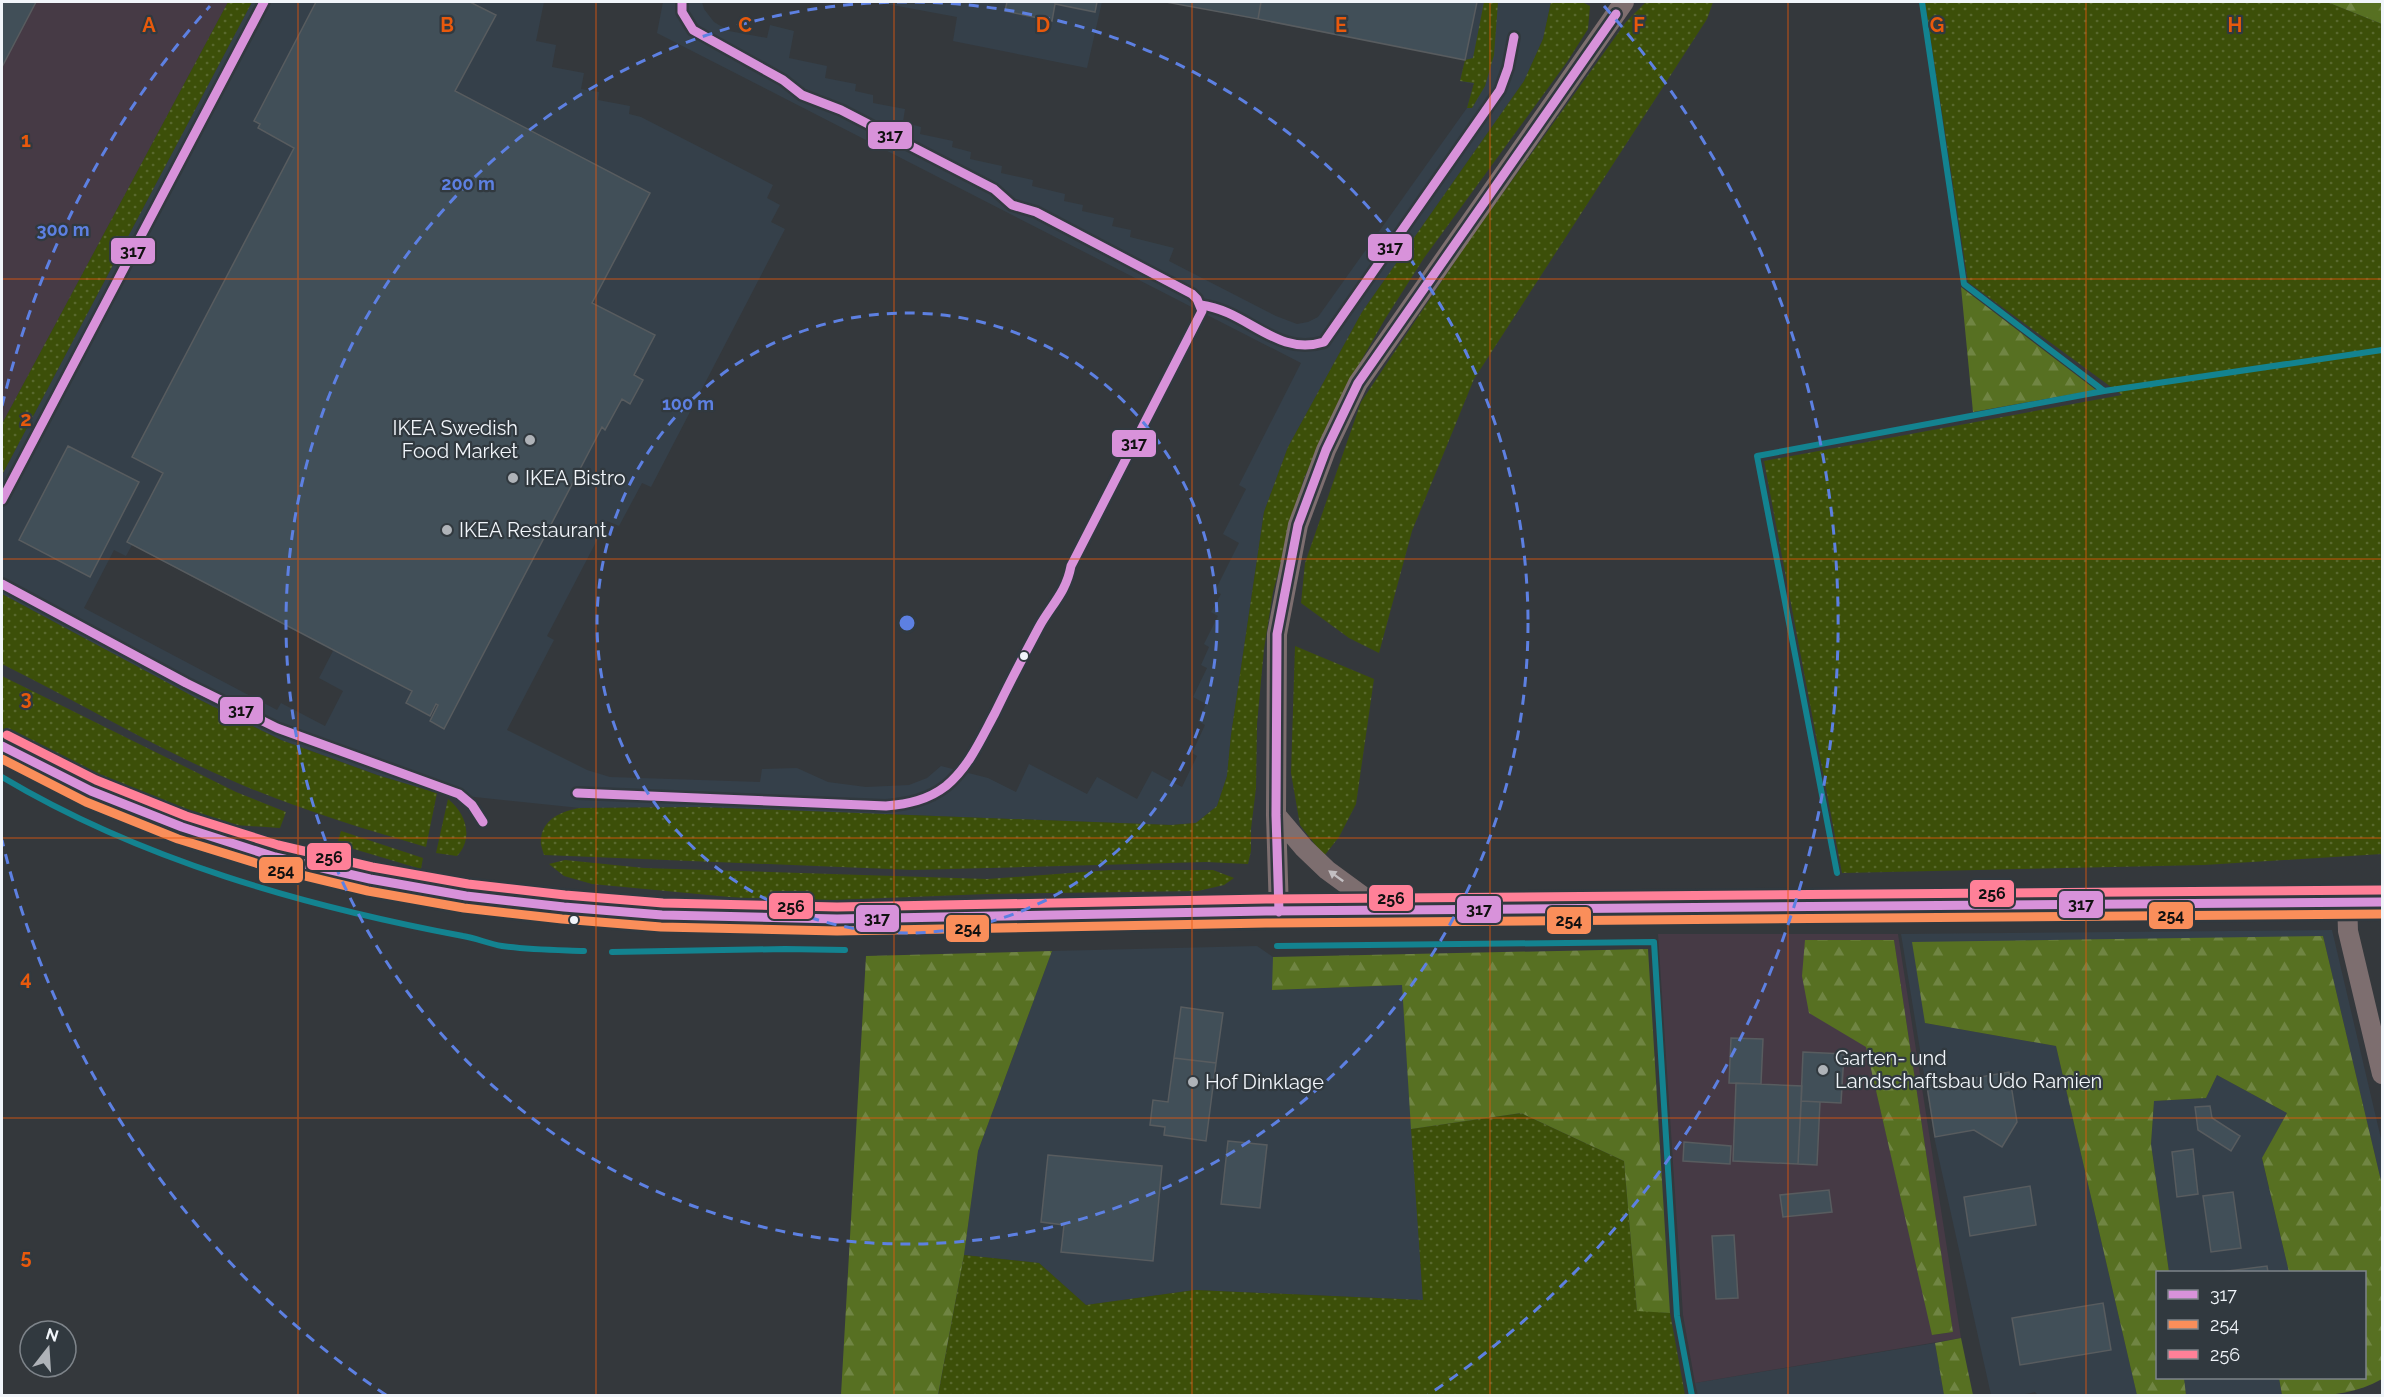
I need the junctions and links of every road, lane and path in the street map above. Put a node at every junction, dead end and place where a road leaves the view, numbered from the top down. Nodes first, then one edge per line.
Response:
1 (1624, 2) edge
2 (2, 746) edge
3 (1276, 815) junction
4 (2347, 901) junction
5 (2382, 902) edge
6 (1383, 911) junction
7 (1279, 912) junction
8 (2382, 1074) edge

1 - 3 street
2 - 7 main road
6 -> 3 street
3 - 7 street
4 - 5 main road
4 - 6 main road
4 - 8 street
6 - 7 main road

